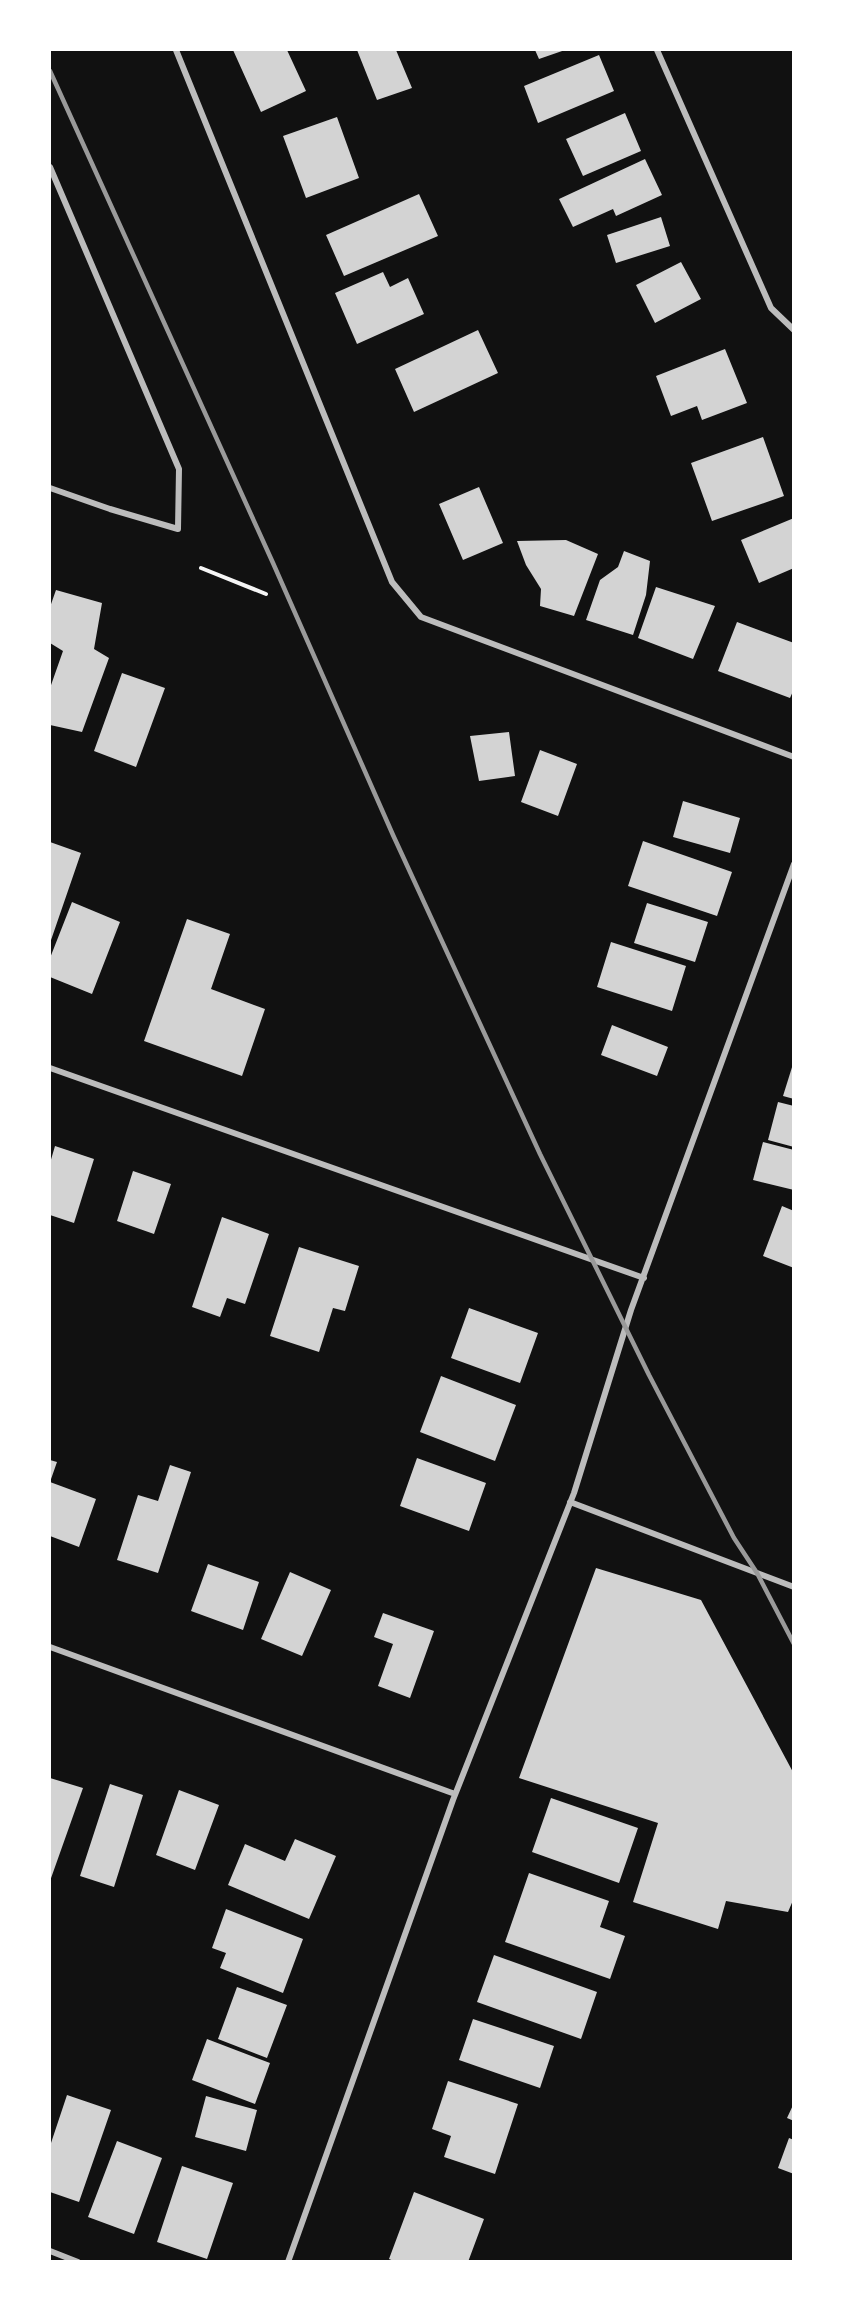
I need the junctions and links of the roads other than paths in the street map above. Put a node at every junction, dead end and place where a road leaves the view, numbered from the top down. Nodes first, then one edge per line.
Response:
1 (176, 50) edge
2 (657, 50) edge
3 (50, 167) edge
4 (794, 330) edge
5 (50, 488) edge
6 (794, 757) edge
7 (794, 864) edge
8 (50, 1068) edge
9 (644, 1278) junction
10 (570, 1502) junction
11 (794, 1587) edge
12 (50, 1647) edge
13 (455, 1794) junction
14 (50, 2251) edge
15 (78, 2262) edge
16 (288, 2262) edge

1 - 6 street
2 - 4 street
3 - 5 street
7 - 9 street
8 - 9 street
9 - 10 street
10 - 11 street
10 - 13 street
12 - 13 street
13 - 16 street
14 - 15 street

